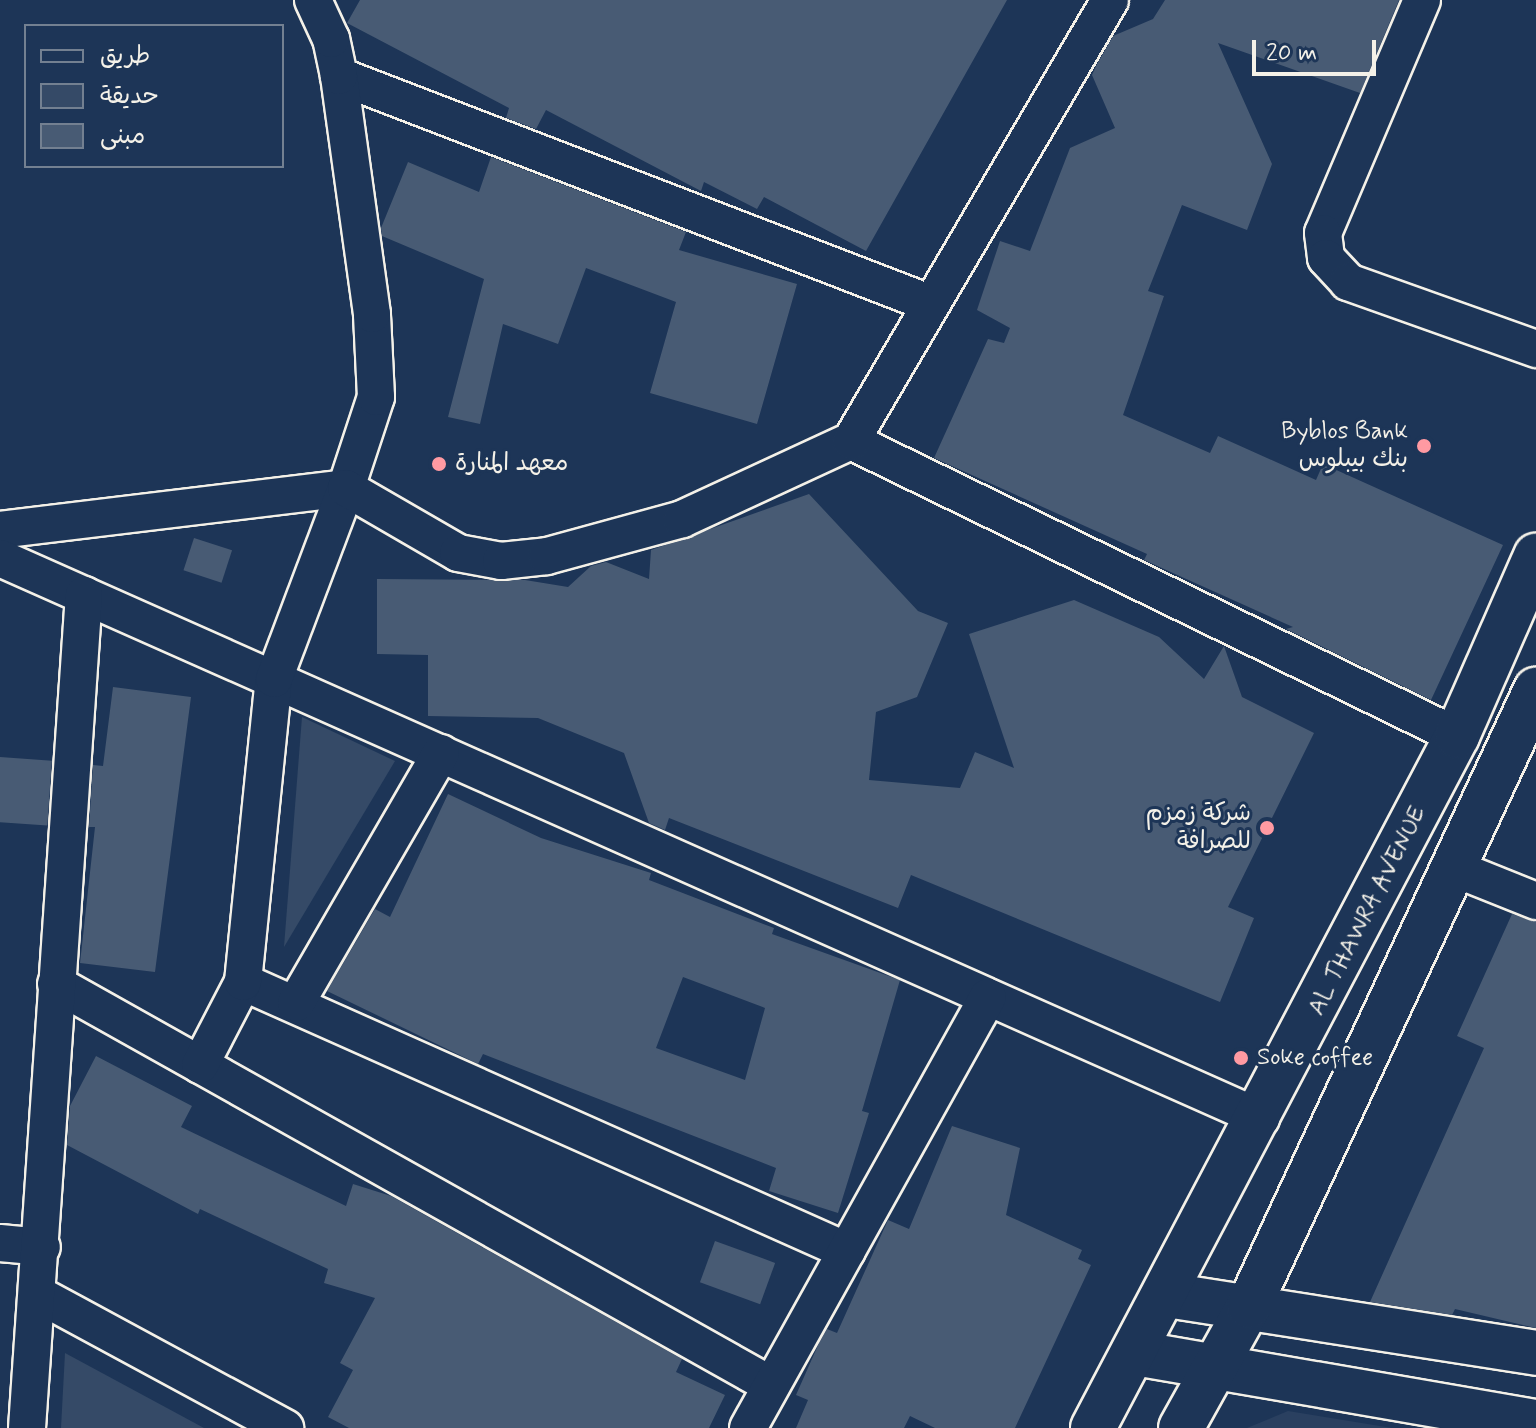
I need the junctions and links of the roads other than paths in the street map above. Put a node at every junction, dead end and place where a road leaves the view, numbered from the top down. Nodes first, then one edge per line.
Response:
1 (313, 0) edge
2 (342, 0) edge
3 (1110, 0) edge
4 (1422, 0) edge
5 (331, 39) junction
6 (339, 76) junction
7 (929, 303) junction
8 (1536, 349) edge
9 (851, 441) junction
10 (346, 488) junction
11 (0, 530) edge
12 (1536, 556) edge
13 (0, 558) edge
14 (84, 595) junction
15 (274, 679) junction
16 (1536, 690) edge
17 (1457, 736) junction
18 (441, 753) junction
19 (1456, 869) junction
20 (1536, 901) edge
21 (243, 982) junction
22 (56, 984) junction
23 (988, 997) junction
24 (296, 1003) junction
25 (200, 1065) junction
26 (1261, 1118) junction
27 (0, 1243) edge
28 (42, 1247) junction
29 (847, 1251) junction
30 (39, 1295) junction
31 (1167, 1295) junction
32 (1249, 1306) junction
33 (1135, 1353) junction
34 (1536, 1353) edge
35 (1211, 1370) junction
36 (771, 1385) junction
37 (1536, 1422) edge
38 (27, 1428) edge
39 (285, 1428) edge
40 (748, 1428) edge
41 (1093, 1428) edge
42 (1181, 1428) edge

1 - 5 street
2 - 5 street
3 - 7 street
4 - 8 street
5 - 6 street
6 - 7 street
6 - 10 street
7 - 9 street
9 - 10 street
9 - 17 street
10 - 11 street
10 - 15 street
12 - 17 main road, AL THAWRA AVENUE
13 - 14 street
14 - 15 street
14 - 22 street
15 - 18 street
15 - 21 street
16 - 19 main road
17 - 26 main road, AL THAWRA AVENUE
18 - 23 street
18 - 24 street
19 - 20 street
19 - 32 main road
21 - 24 street
21 - 25 street
22 - 25 street
22 - 28 street
23 - 26 street
23 - 29 street
24 - 29 street
25 - 36 street
26 - 31 main road, AL THAWRA AVENUE
27 - 28 street
28 - 30 street
29 - 36 street
30 - 38 street
30 - 39 street
31 - 32 main road
31 - 33 main road, AL THAWRA AVENUE
32 - 34 main road
32 - 35 main road
33 - 35 main road
33 - 41 main road, AL THAWRA AVENUE
35 - 37 main road
35 - 42 main road
36 - 40 street

